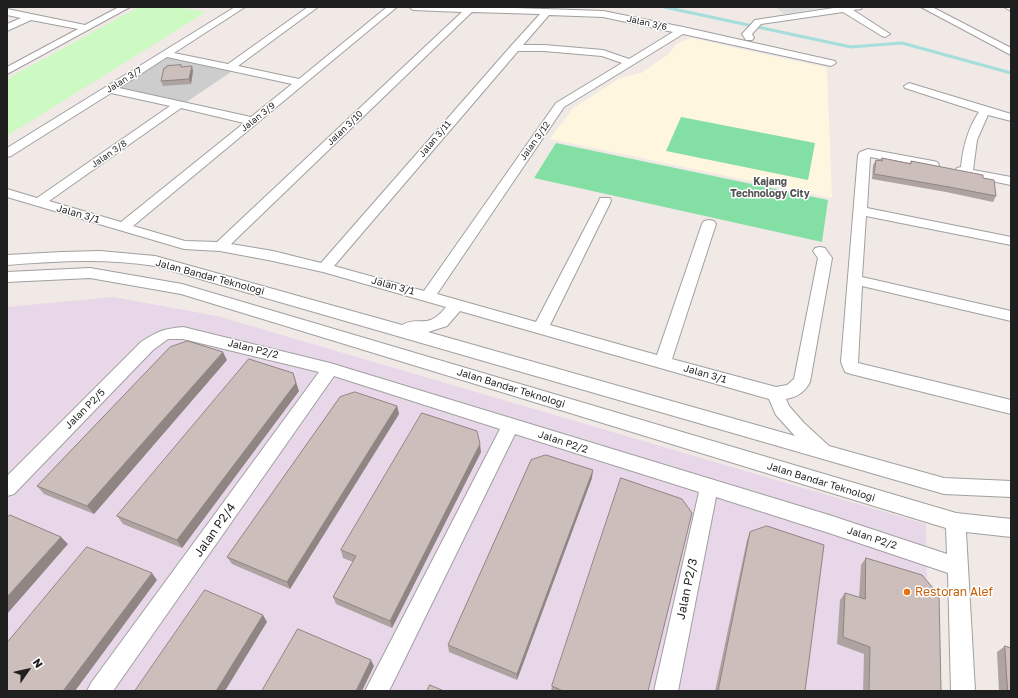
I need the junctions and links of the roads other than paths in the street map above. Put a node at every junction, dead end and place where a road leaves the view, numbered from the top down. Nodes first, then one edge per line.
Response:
1 (126, 7) edge
2 (241, 7) edge
3 (314, 7) edge
4 (393, 7) edge
5 (413, 7) edge
6 (858, 7) edge
7 (925, 7) edge
8 (1008, 7) edge
9 (1011, 8) edge
10 (470, 9) junction
11 (845, 9) junction
12 (7, 12) edge
13 (547, 12) junction
14 (29, 17) junction
15 (770, 23) junction
16 (7, 28) edge
17 (86, 28) junction
18 (683, 30) junction
19 (885, 34) dead end
20 (750, 38) junction
21 (514, 48) junction
22 (1011, 52) edge
23 (166, 54) junction
24 (631, 62) junction
25 (831, 62) dead end
26 (230, 67) junction
27 (7, 71) edge
28 (300, 82) junction
29 (909, 86) dead end
30 (110, 89) junction
31 (180, 104) junction
32 (986, 110) junction
33 (1011, 118) edge
34 (252, 121) junction
35 (7, 154) edge
36 (967, 172) junction
37 (1011, 181) edge
38 (7, 193) edge
39 (605, 201) dead end
40 (38, 203) junction
41 (860, 210) junction
42 (709, 224) dead end
43 (123, 227) junction
44 (1011, 240) edge
45 (220, 248) junction
46 (820, 251) dead end
47 (7, 260) edge
48 (324, 268) junction
49 (7, 277) edge
50 (855, 280) junction
51 (428, 296) junction
52 (457, 304) junction
53 (1011, 316) edge
54 (357, 318) junction
55 (541, 328) junction
56 (396, 329) junction
57 (165, 334) joint
58 (349, 339) junction
59 (663, 362) junction
60 (330, 369) junction
61 (776, 394) junction
62 (1011, 407) edge
63 (511, 425) junction
64 (826, 452) junction
65 (709, 487) junction
66 (7, 488) edge
67 (1011, 490) edge
68 (956, 522) junction
69 (1011, 528) edge
70 (957, 567) junction
71 (99, 691) edge
72 (377, 691) edge
73 (666, 691) edge
74 (963, 691) edge

1 - 17 street
2 - 23 street, Jalan 3/7
3 - 26 street
4 - 28 street, Jalan 3/9
5 - 10 street, Jalan 3/6
6 - 11 street
7 - 22 street
8 - 9 street
10 - 13 street, Jalan 3/6
10 - 45 street, Jalan 3/10
11 - 15 street
11 - 19 street
12 - 14 street
13 - 18 street, Jalan 3/6
13 - 21 street, Jalan 3/11
14 - 16 street
14 - 17 street
15 - 20 street
15 - 20 street
17 - 27 street
18 - 20 street, Jalan 3/6
18 - 24 street, Jalan 3/12
20 - 25 street, Jalan 3/6
21 - 24 street
21 - 48 street, Jalan 3/11
23 - 26 street
23 - 30 street, Jalan 3/7
24 - 51 street, Jalan 3/12
26 - 28 street
28 - 34 street, Jalan 3/9
29 - 32 street
30 - 31 street
30 - 35 street, Jalan 3/7
31 - 34 street
31 - 40 street, Jalan 3/8
32 - 33 street
32 - 36 street
34 - 43 street, Jalan 3/9
36 - 37 street
36 - 41 street
38 - 40 street, Jalan 3/1
39 - 55 street
40 - 43 street, Jalan 3/1
41 - 44 street
41 - 50 street
42 - 59 street
43 - 45 street, Jalan 3/1
45 - 48 street, Jalan 3/1
46 - 61 street
47 - 54 street, Jalan Bandar Teknologi
48 - 51 street, Jalan 3/1
49 - 58 street, Jalan Bandar Teknologi
50 - 53 street
50 - 62 street
51 - 52 street, Jalan 3/1
52 - 55 street, Jalan 3/1
52 - 56 street
54 - 56 street, Jalan Bandar Teknologi
54 - 58 street
55 - 59 street, Jalan 3/1
56 - 64 street, Jalan Bandar Teknologi
57 - 60 street, Jalan P2/2
57 - 66 street, Jalan P2/5
58 - 68 street, Jalan Bandar Teknologi
59 - 61 street, Jalan 3/1
60 - 63 street, Jalan P2/2
60 - 71 street, Jalan P2/4
61 - 64 street
63 - 65 street, Jalan P2/2
63 - 72 street
64 - 67 street, Jalan Bandar Teknologi
65 - 70 street, Jalan P2/2
65 - 73 street, Jalan P2/3
68 - 69 street, Jalan Bandar Teknologi
68 - 70 street
70 - 74 street

